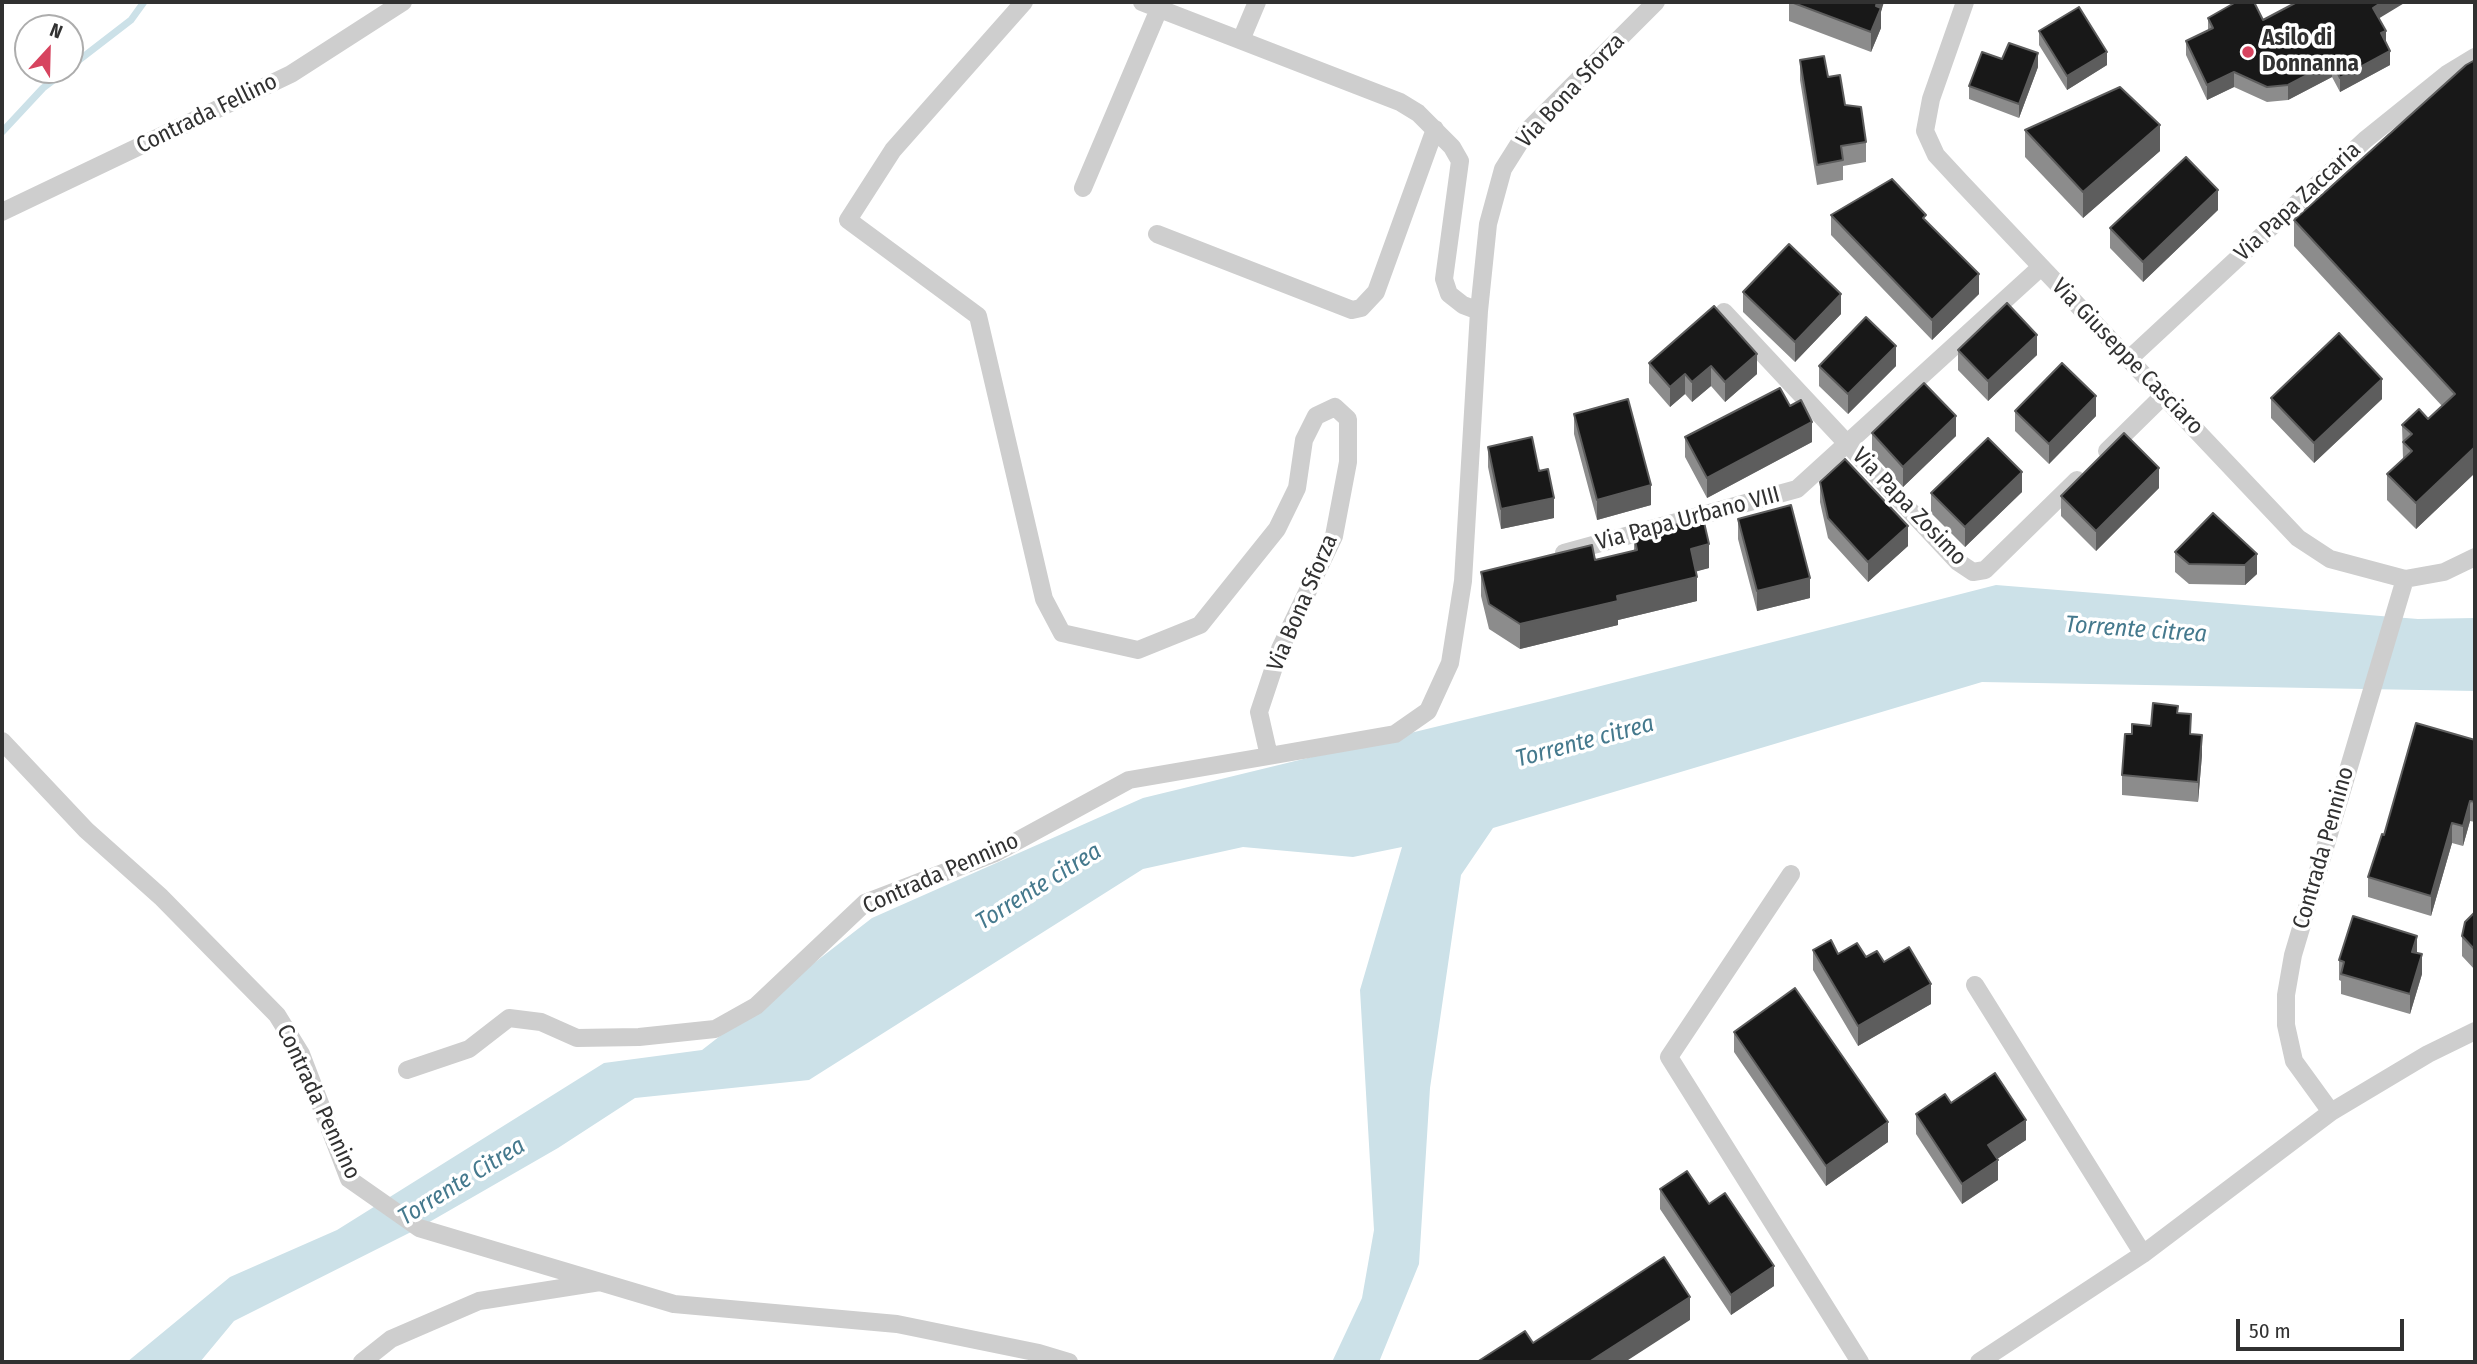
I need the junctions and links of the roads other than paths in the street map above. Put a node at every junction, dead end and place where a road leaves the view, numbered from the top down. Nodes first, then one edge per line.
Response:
1 (403, 2) edge
2 (1024, 2) edge
3 (1257, 2) edge
4 (1656, 2) edge
5 (1965, 2) edge
6 (1150, 5) edge
7 (1241, 40) junction
8 (2475, 57) edge
9 (1435, 129) junction
10 (1083, 188) dead end
11 (2, 212) edge
12 (1157, 234) dead end
13 (2041, 267) junction
14 (1479, 311) junction
15 (1724, 312) edge
16 (2129, 359) junction
17 (2163, 396) junction
18 (1848, 445) junction
19 (2475, 557) edge
20 (1543, 559) edge
21 (2404, 579) junction
22 (2, 741) edge
23 (1269, 756) junction
24 (1791, 874) dead end
25 (1975, 985) dead end
26 (2475, 1031) edge
27 (407, 1070) dead end
28 (2331, 1111) junction
29 (2143, 1254) junction
30 (603, 1281) junction
31 (362, 1362) edge
32 (1069, 1362) edge
33 (1860, 1362) edge
34 (1979, 1362) edge

1 - 11 street, Contrada Fellino
2 - 23 street, Via Bona Sforza
3 - 7 street
4 - 14 street, Via Bona Sforza
5 - 13 street, Via Giuseppe Casciaro
6 - 7 street
6 - 10 street
7 - 9 street
8 - 16 street, Via Papa Zaccaria
9 - 12 street
9 - 14 street
13 - 16 street, Via Giuseppe Casciaro
13 - 18 street, Via Papa Urbano VIII
14 - 23 street, Via Bona Sforza
15 - 18 street, Via Papa Zosimo
16 - 17 street, Via Giuseppe Casciaro
17 - 18 street, Via Papa Zosimo
17 - 21 street, Via Giuseppe Casciaro
18 - 20 street, Via Papa Urbano VIII
19 - 21 street, Via Giuseppe Casciaro
21 - 28 street, Contrada Pennino
22 - 30 street, Contrada Pennino
23 - 27 street, Contrada Pennino
24 - 33 street
25 - 29 street
26 - 28 street
28 - 29 street
29 - 34 street
30 - 31 street
30 - 32 street, Contrada Pennino

